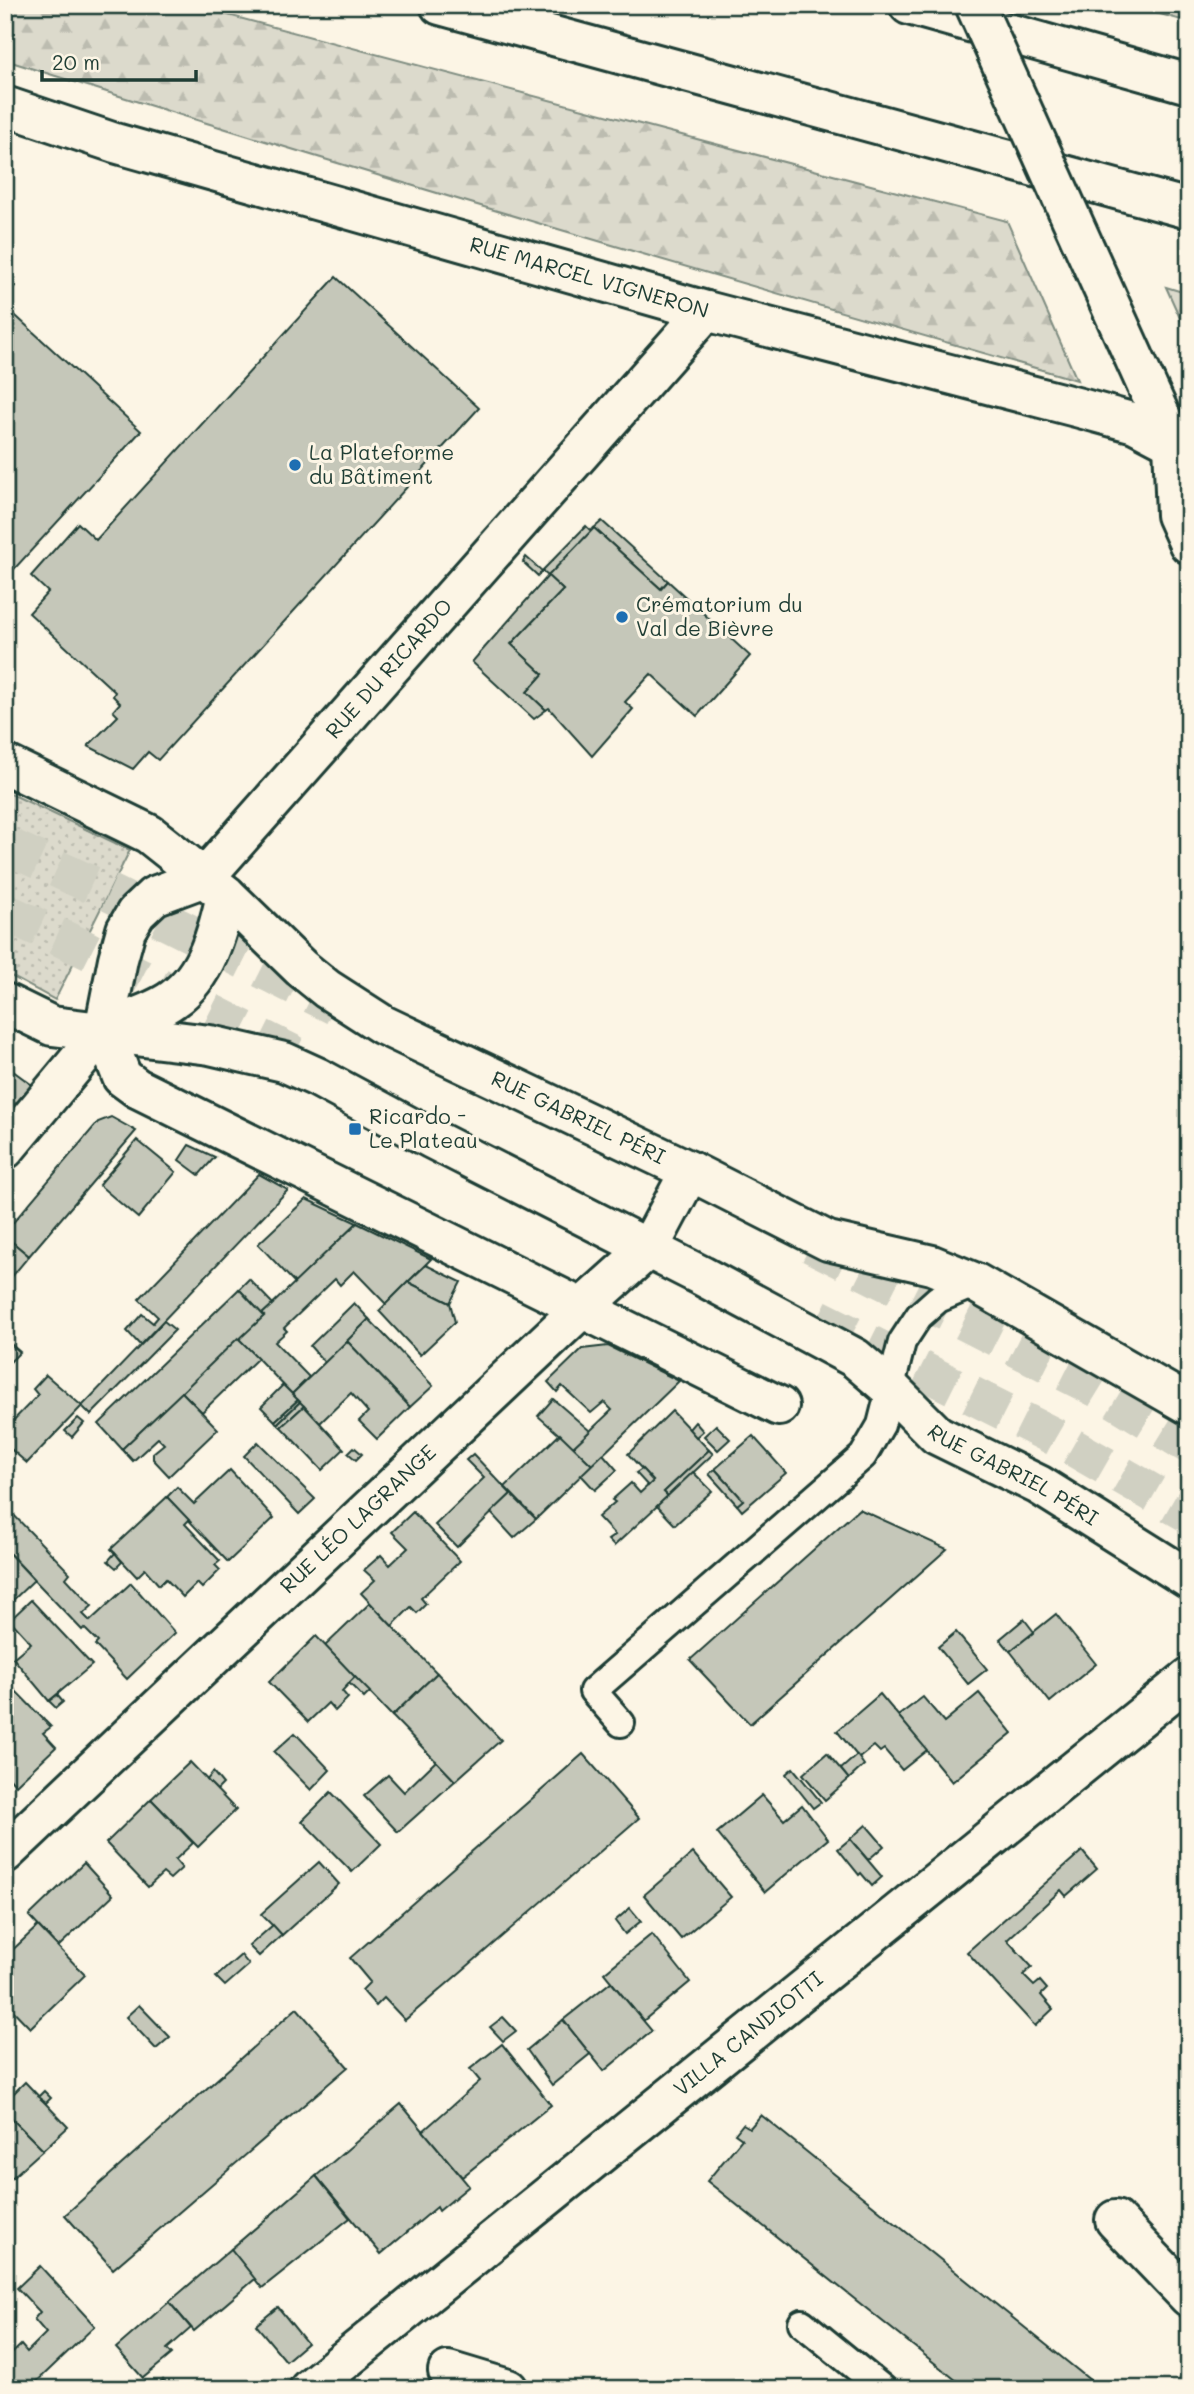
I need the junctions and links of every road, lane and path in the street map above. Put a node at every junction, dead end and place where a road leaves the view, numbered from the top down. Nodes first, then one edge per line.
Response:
1 (440, 5) edge
2 (909, 5) edge
3 (975, 5) edge
4 (1189, 84) edge
5 (5, 106) edge
6 (1189, 209) edge
7 (706, 311) junction
8 (1181, 450) edge
9 (1189, 544) edge
10 (5, 764) edge
11 (216, 886) junction
12 (5, 1003) edge
13 (104, 1030) junction
14 (5, 1149) edge
15 (690, 1171) junction
16 (649, 1248) junction
17 (976, 1283) junction
18 (582, 1308) junction
19 (891, 1389) junction
20 (1189, 1405) edge
21 (779, 1406) dead end
22 (1189, 1579) edge
23 (1189, 1678) edge
24 (621, 1723) dead end
25 (5, 1853) edge
26 (1115, 2220) dead end
27 (1189, 2297) edge
28 (802, 2323) dead end
29 (448, 2371) dead end
30 (309, 2389) edge
31 (508, 2389) edge
32 (883, 2389) edge

1 - 6 main road
2 - 4 main road
3 - 8 main road, bridge
5 - 7 main road, RUE MARCEL VIGNERON
7 - 8 main road, RUE MARCEL VIGNERON
7 - 11 main road, RUE DU RICARDO
8 - 9 main road
10 - 11 main road, RUE GABRIEL PÉRI
11 - 13 main road
11 - 13 main road, RUE DU RICARDO
11 - 15 main road, RUE GABRIEL PÉRI
12 - 13 main road, RUE GABRIEL PÉRI
13 - 14 main road
13 - 16 main road, RUE GABRIEL PÉRI
13 - 18 main road
15 - 16 main road, RUE LÉO LAGRANGE
15 - 17 main road, RUE GABRIEL PÉRI
16 - 18 main road, RUE LÉO LAGRANGE
16 - 19 main road, RUE GABRIEL PÉRI
17 - 19 lane
17 - 20 main road, RUE GABRIEL PÉRI
18 - 21 main road
18 - 25 main road, RUE LÉO LAGRANGE
19 - 22 main road, RUE GABRIEL PÉRI
19 - 24 lane
23 - 30 main road, VILLA CANDIOTTI
26 - 27 main road
28 - 32 lane
29 - 31 main road

